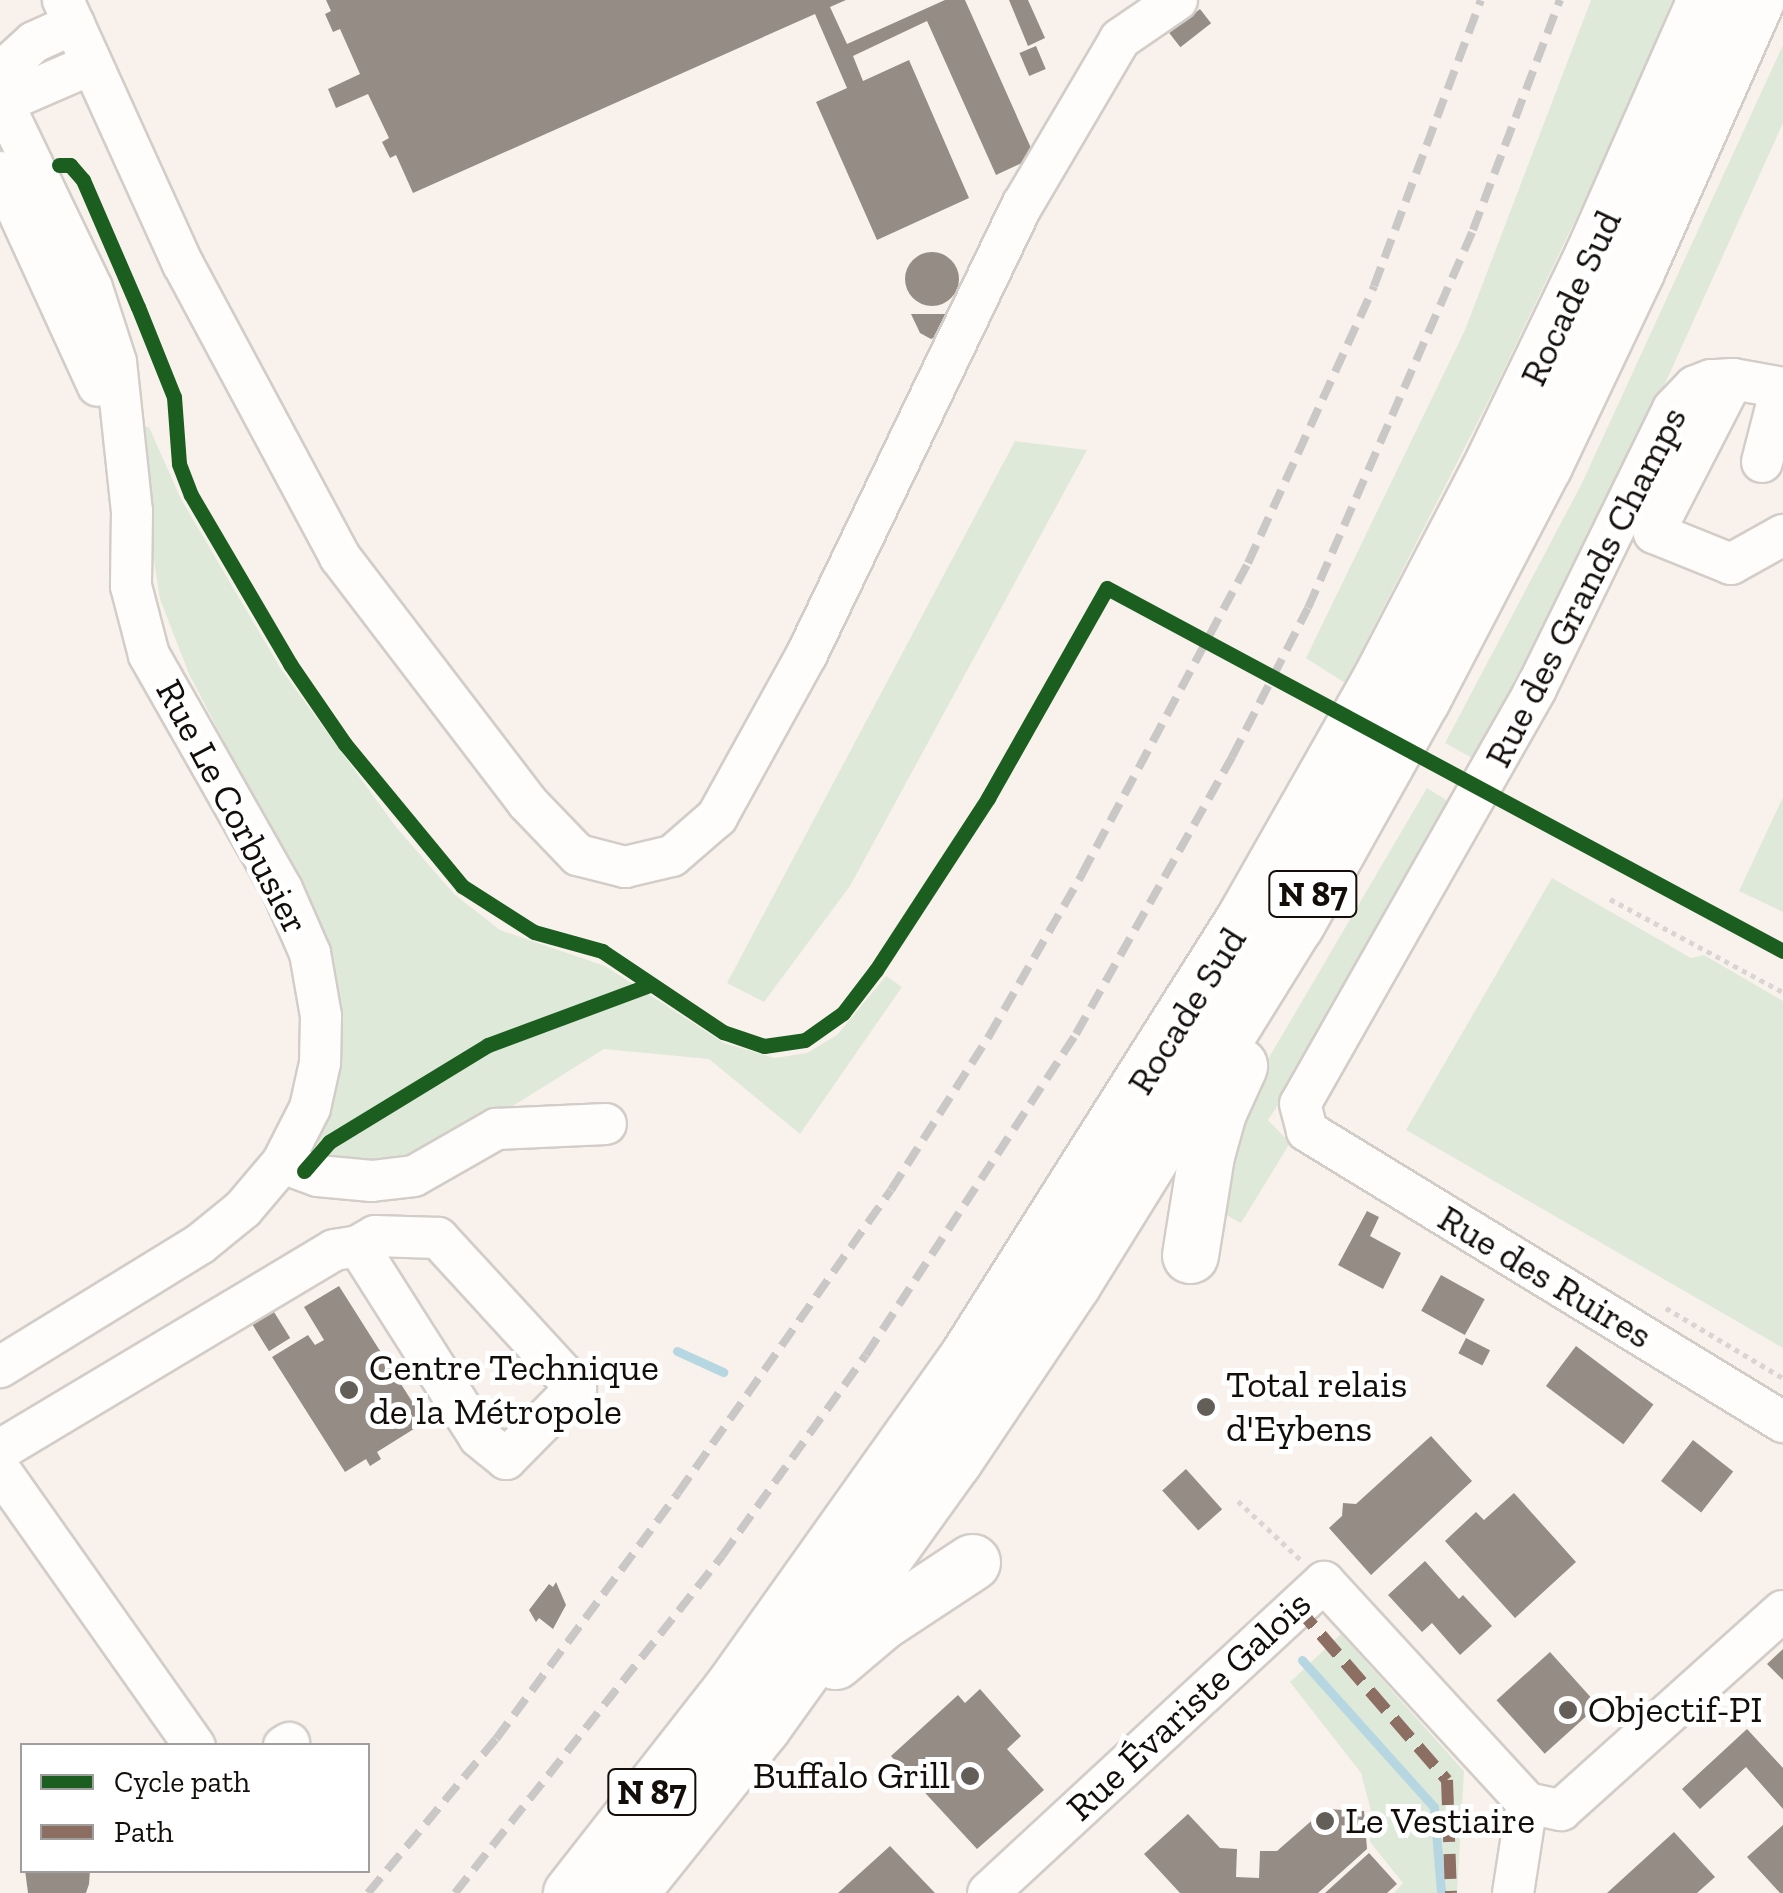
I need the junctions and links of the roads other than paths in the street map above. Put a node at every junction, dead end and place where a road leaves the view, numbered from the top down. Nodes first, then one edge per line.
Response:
1 (1177, 0) edge
2 (1756, 0) edge
3 (1704, 2) edge
4 (68, 12) edge
5 (17, 40) edge
6 (92, 64) junction
7 (4, 101) edge
8 (0, 172) edge
9 (1733, 379) junction
10 (1782, 388) edge
11 (124, 456) junction
12 (1762, 462) dead end
13 (1783, 535) edge
14 (1422, 699) junction
15 (606, 1124) dead end
16 (1307, 1131) joint
17 (282, 1163) junction
18 (358, 1246) junction
19 (1190, 1255) dead end
20 (0, 1367) edge
21 (1783, 1422) edge
22 (0, 1450) edge
23 (0, 1470) edge
24 (972, 1562) dead end
25 (1775, 1620) edge
26 (746, 1708) junction
27 (193, 1743) edge
28 (1528, 1803) junction
29 (542, 1893) edge
30 (571, 1893) edge
31 (629, 1893) edge
32 (988, 1893) edge
33 (1512, 1893) edge

1 - 6 street
2 - 14 highway, Rocade Sud / N 87
3 - 26 highway, Rocade Sud / N 87
4 - 5 street
4 - 6 street
5 - 7 street
6 - 7 street
7 - 11 street
8 - 11 street
9 - 10 street, Rue des Grands Champs
9 - 13 street
9 - 16 street, Rue des Grands Champs
10 - 12 street
11 - 17 street, Rue Le Corbusier
14 - 19 highway, N 87
14 - 26 highway, Rocade Sud / N 87
15 - 17 street
16 - 21 street, Rue des Ruires
17 - 20 street, Rue Le Corbusier
18 - 18 street
18 - 22 street
23 - 27 street
24 - 26 highway
25 - 28 street
26 - 29 highway
26 - 30 highway, Rocade Sud / N 87
26 - 31 highway, Rocade Sud / N 87
28 - 32 street, Rue Évariste Galois
28 - 33 street

